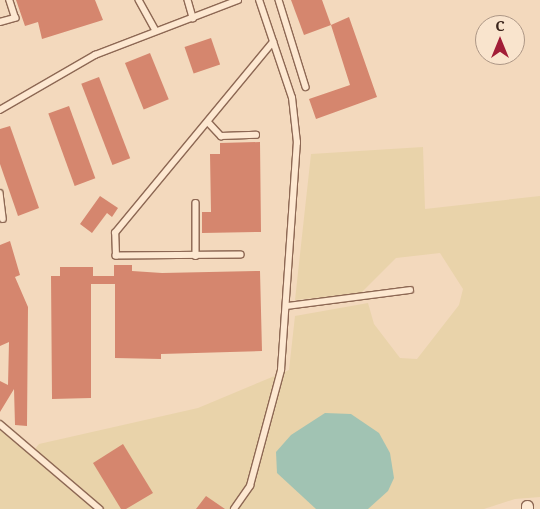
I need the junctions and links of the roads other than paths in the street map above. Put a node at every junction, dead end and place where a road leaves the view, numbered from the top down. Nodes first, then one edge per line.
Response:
1 (9, 0) edge
2 (139, 0) edge
3 (188, 0) edge
4 (238, 0) edge
5 (259, 0) edge
6 (279, 0) edge
7 (193, 18) junction
8 (0, 22) edge
9 (155, 29) junction
10 (273, 42) junction
11 (306, 87) dead end
12 (0, 110) edge
13 (209, 123) junction
14 (256, 135) dead end
15 (0, 193) edge
16 (196, 203) dead end
17 (3, 219) dead end
18 (241, 255) dead end
19 (196, 256) junction
20 (410, 290) dead end
21 (287, 306) junction
22 (0, 424) edge
23 (100, 509) edge
24 (234, 509) edge

1 - 8 lane
2 - 9 lane
3 - 7 lane
4 - 7 lane
5 - 10 lane
6 - 11 lane
7 - 9 lane
9 - 12 lane
10 - 13 lane
10 - 21 lane
13 - 14 lane
13 - 19 lane
15 - 17 lane
16 - 19 lane
18 - 19 lane
20 - 21 lane
21 - 24 lane
22 - 23 lane

